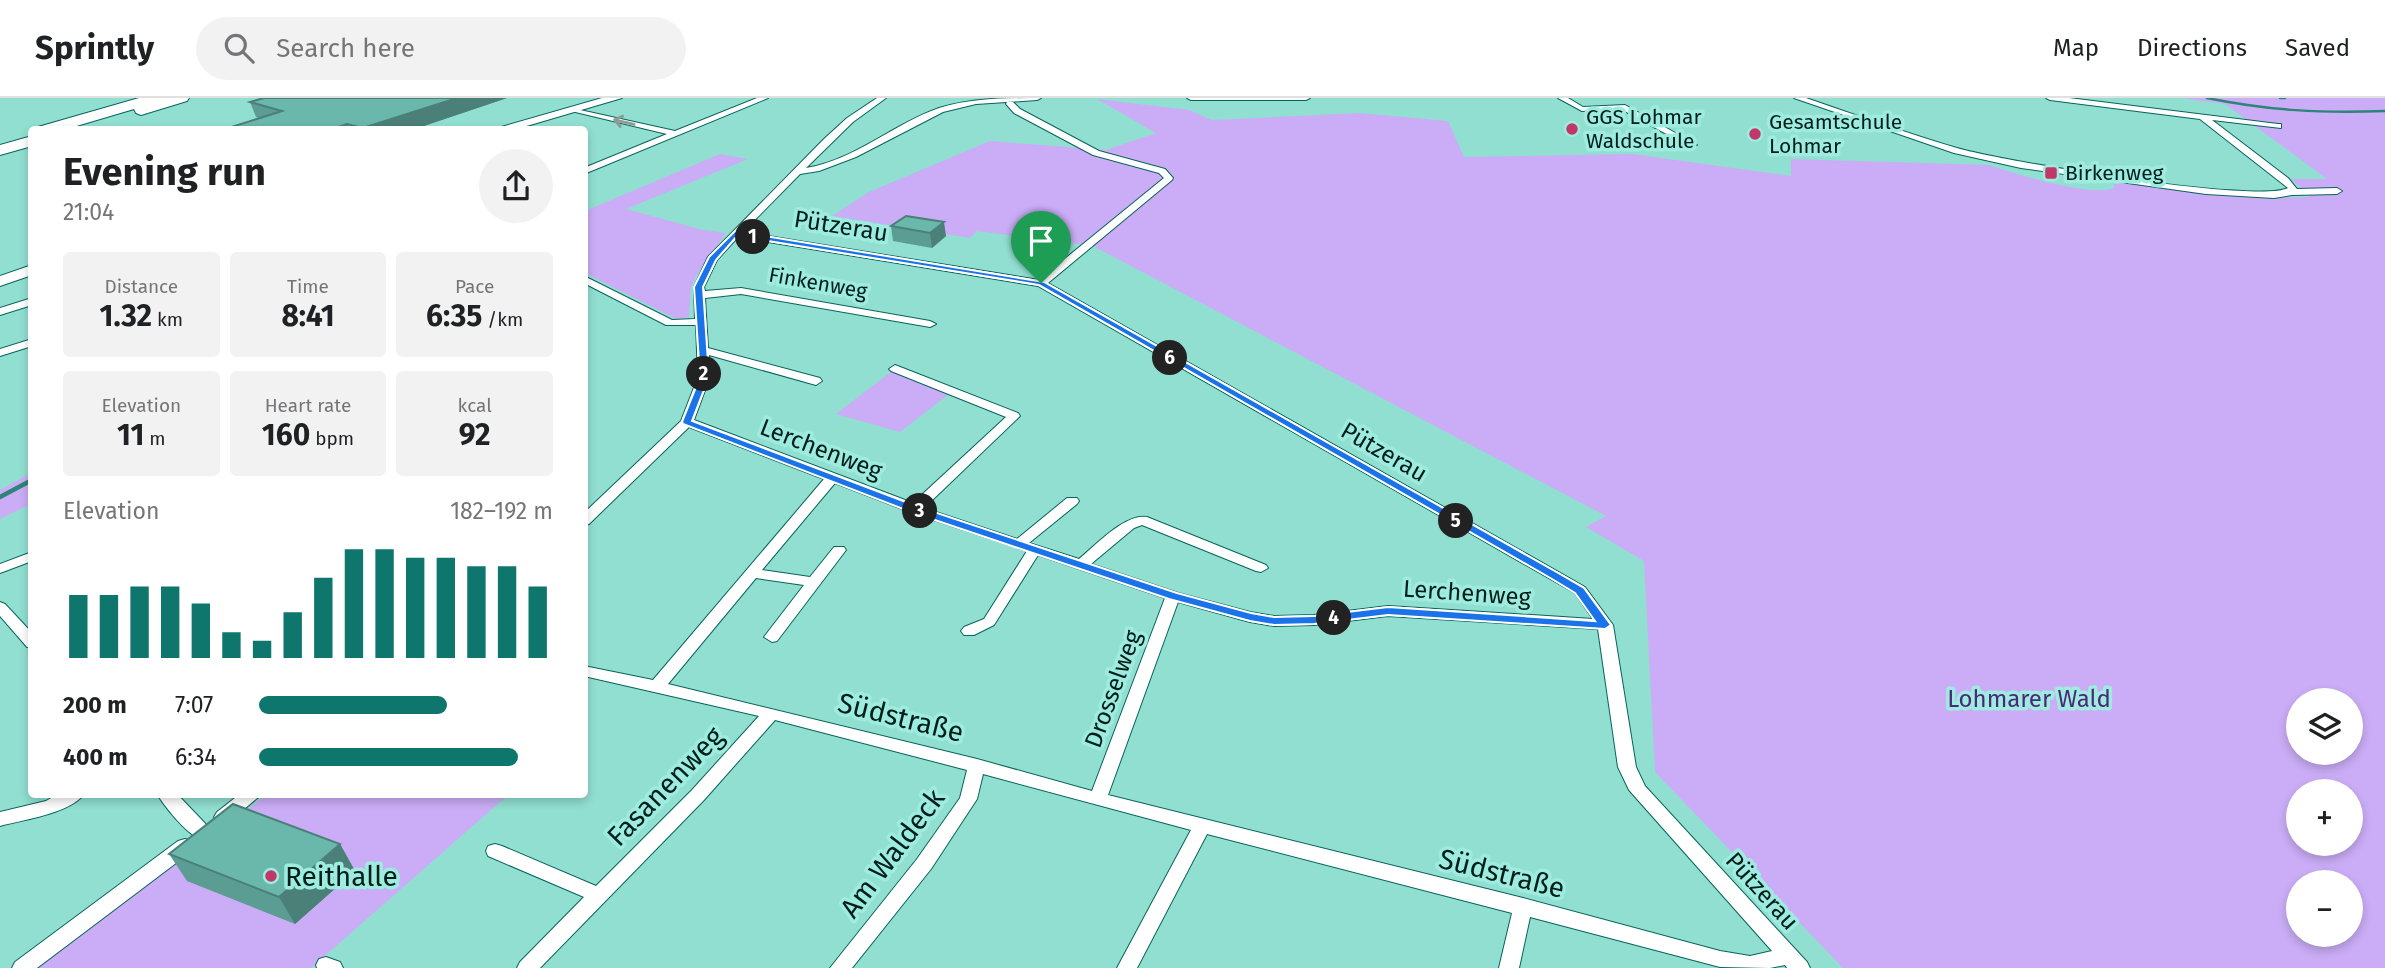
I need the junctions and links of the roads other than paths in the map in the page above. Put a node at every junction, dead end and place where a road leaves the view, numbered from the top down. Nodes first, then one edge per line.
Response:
1 (155, 98) edge
2 (182, 98) edge
3 (616, 98) edge
4 (764, 98) edge
5 (882, 98) edge
6 (1037, 98) edge
7 (1191, 98) edge
8 (1306, 98) edge
9 (1562, 98) edge
10 (1798, 98) edge
11 (2050, 98) edge
12 (1262, 99) edge
13 (1010, 104) dead end
14 (571, 110) junction
15 (2200, 116) junction
16 (58, 126) edge
17 (86, 126) edge
18 (512, 126) edge
19 (2278, 126) dead end
20 (28, 134) edge
21 (676, 134) junction
22 (0, 142) edge
23 (28, 142) edge
24 (1693, 145) dead end
25 (0, 150) edge
26 (588, 168) edge
27 (797, 172) junction
28 (2337, 191) dead end
29 (2292, 192) junction
30 (735, 234) junction
31 (28, 271) edge
32 (0, 281) edge
33 (588, 281) edge
34 (1041, 283) junction
35 (698, 295) junction
36 (28, 302) edge
37 (0, 312) edge
38 (700, 322) junction
39 (930, 324) dead end
40 (28, 343) edge
41 (704, 350) junction
42 (0, 353) edge
43 (895, 369) dead end
44 (816, 381) dead end
45 (687, 422) junction
46 (832, 478) junction
47 (1072, 501) dead end
48 (915, 509) junction
49 (588, 517) edge
50 (1020, 543) junction
51 (1036, 548) junction
52 (839, 550) dead end
53 (28, 558) edge
54 (1082, 564) junction
55 (1261, 568) dead end
56 (0, 569) edge
57 (750, 573) junction
58 (813, 582) junction
59 (1173, 596) junction
60 (0, 607) edge
61 (1605, 625) junction
62 (969, 632) dead end
63 (772, 637) dead end
64 (28, 638) edge
65 (588, 672) edge
66 (657, 686) junction
67 (771, 714) junction
68 (977, 765) junction
69 (67, 798) edge
70 (169, 798) edge
71 (248, 798) edge
72 (1098, 798) junction
73 (0, 819) edge
74 (1203, 825) junction
75 (206, 834) junction
76 (495, 851) dead end
77 (598, 895) junction
78 (1523, 906) junction
79 (1794, 962) edge
80 (1720, 964) edge
81 (22, 968) edge
82 (527, 968) edge
83 (840, 968) edge
84 (1127, 968) edge
85 (1509, 968) edge

1 - 16 highway
2 - 17 highway
3 - 14 main road
4 - 21 street
5 - 27 street
6 - 27 street
7 - 12 street
8 - 12 street
9 - 24 street
10 - 29 street
11 - 15 street
13 - 34 street
14 - 18 main road
21 -> 14 street
15 - 19 street
15 - 29 street
20 - 22 highway
21 - 26 street
23 - 25 highway
27 - 30 street
28 - 29 street
30 - 34 street, Pützerau
30 - 35 street
31 - 32 main road
33 - 38 street
34 - 61 street, Pützerau
35 - 38 street
35 - 39 street, Finkenweg
36 - 37 street
38 - 41 street
40 - 42 street
41 - 44 street
41 - 45 street
43 - 48 street
45 - 46 street, Lerchenweg
45 - 49 street
46 - 48 street, Lerchenweg
46 - 57 street
47 - 50 street
48 - 50 street, Lerchenweg
50 - 51 street, Lerchenweg
51 - 54 street, Lerchenweg
51 - 62 street
52 - 58 street
53 - 56 street
54 - 55 street
54 - 59 street, Lerchenweg
57 - 58 street
57 - 66 street
58 - 63 street
59 - 61 street, Lerchenweg
59 - 72 street, Drosselweg
60 - 64 street
61 - 79 street, Pützerau
65 - 66 street, Südstraße
66 - 67 street, Südstraße
67 - 68 street, Südstraße
67 - 77 street, Fasanenweg
68 - 72 street, Südstraße
68 - 83 street, Am Waldeck
69 - 73 street
70 - 75 street
71 - 75 street
72 - 74 street, Südstraße
74 - 78 street, Südstraße
74 - 84 street
75 - 81 street
76 - 77 street
77 - 82 street, Fasanenweg
78 - 80 street, Südstraße
78 - 85 street
79 - 80 street, Südstraße

